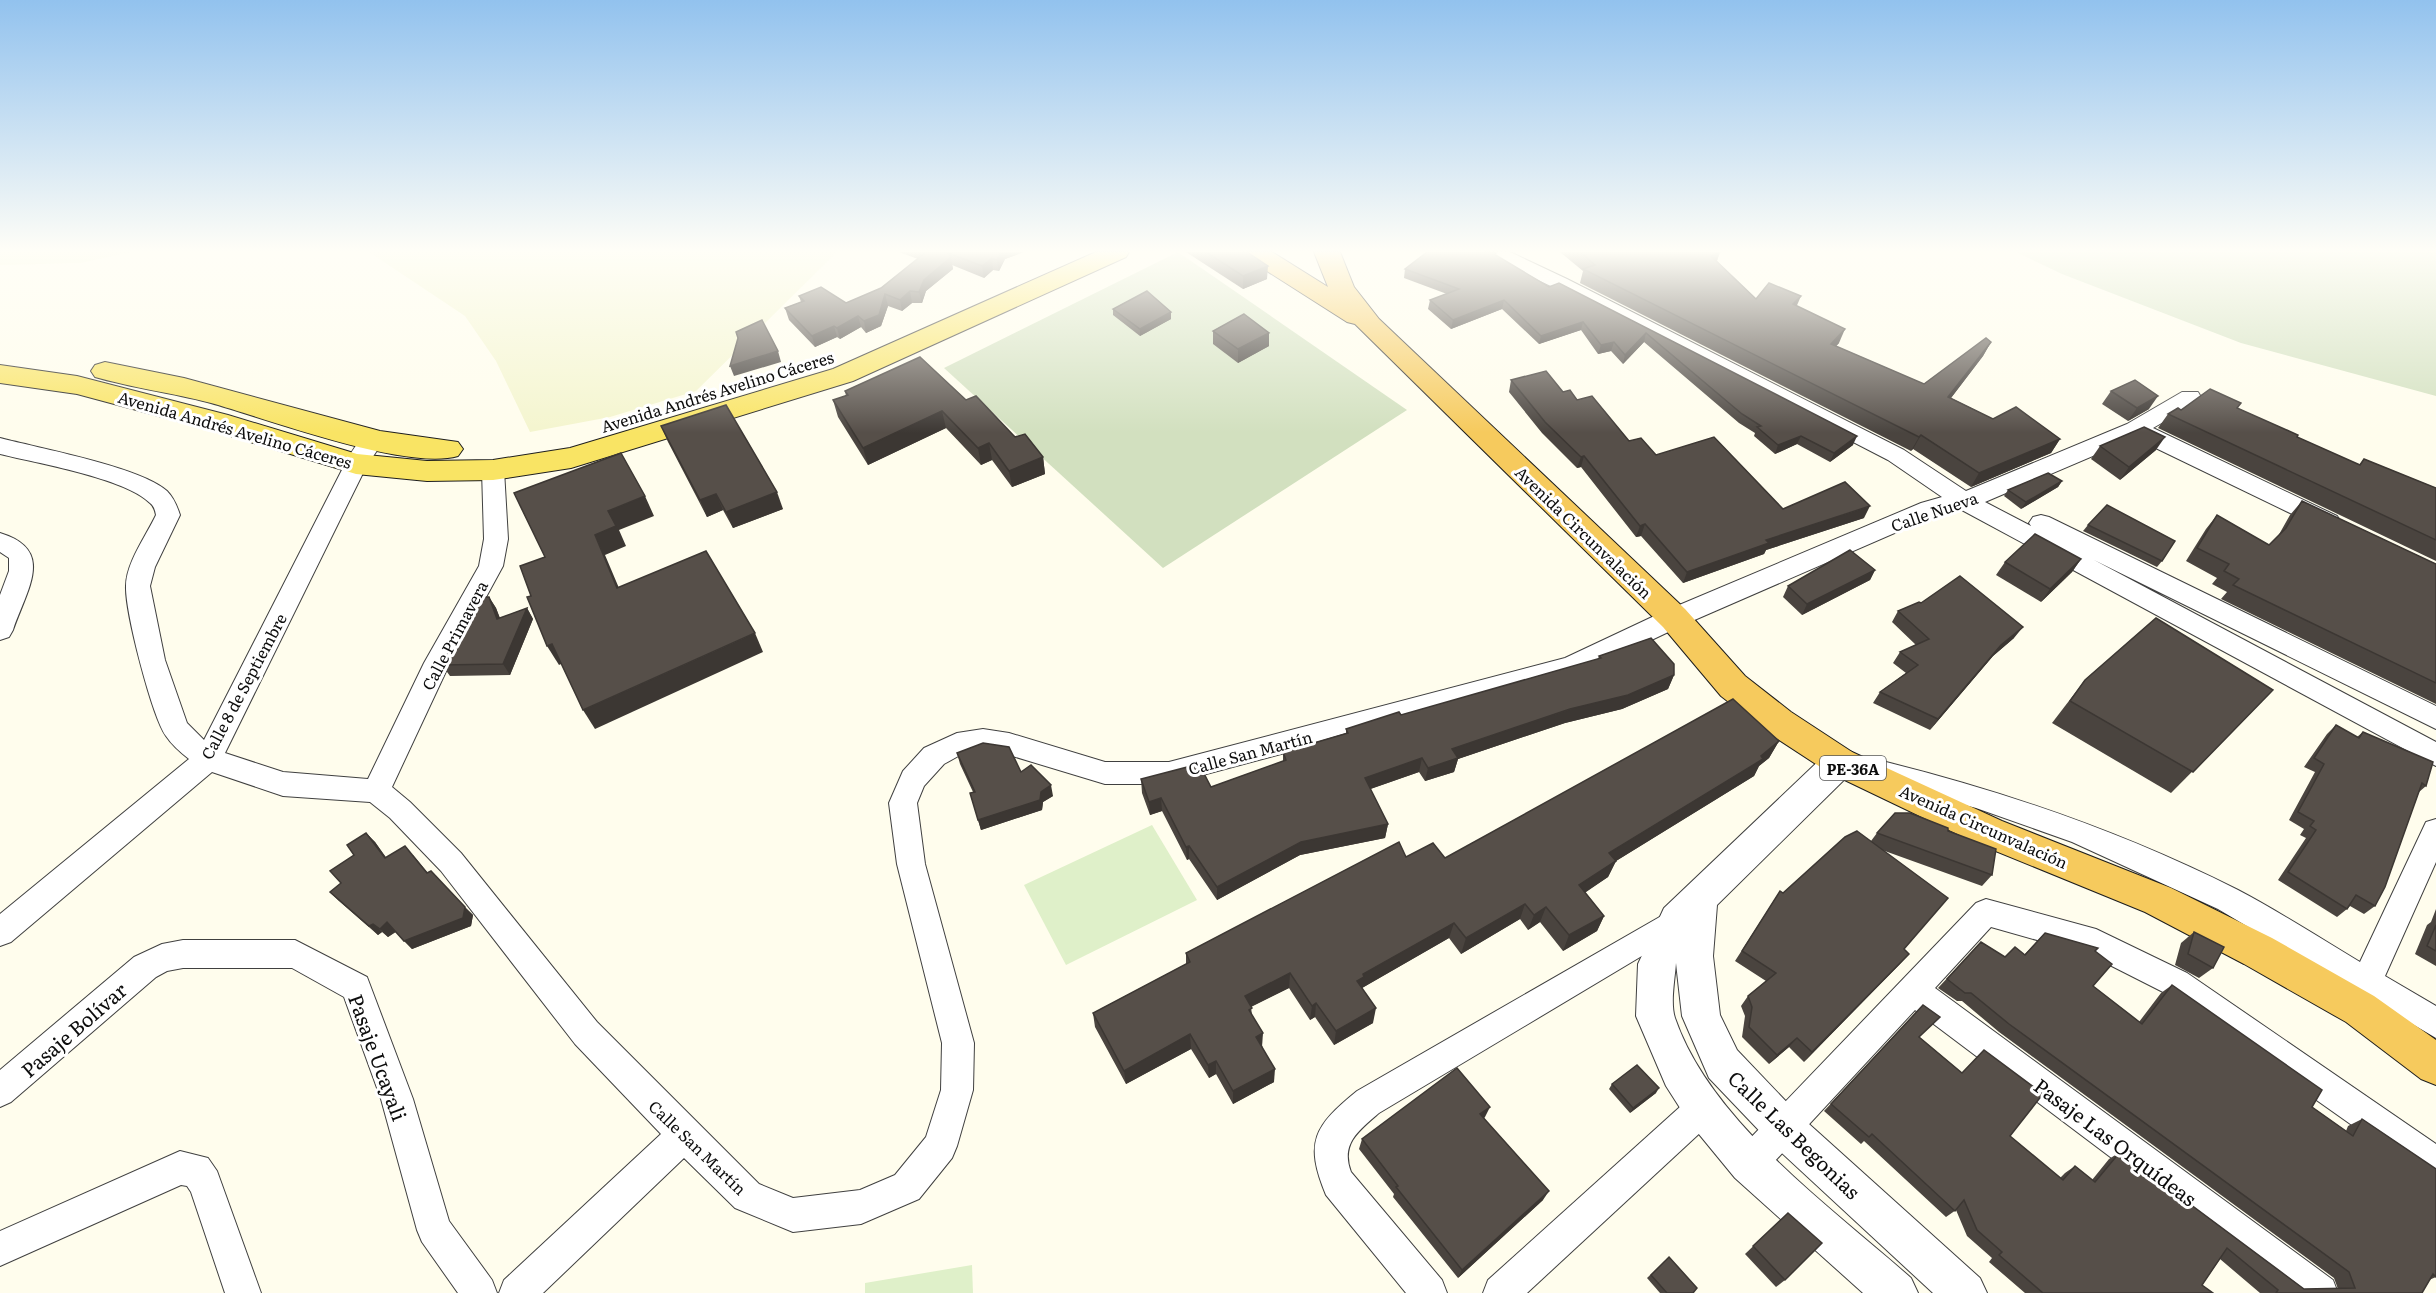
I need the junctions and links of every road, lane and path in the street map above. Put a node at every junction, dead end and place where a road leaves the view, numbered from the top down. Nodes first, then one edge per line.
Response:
1 (940, 312) edge
2 (983, 312) edge
3 (1350, 312) edge
4 (1360, 312) edge
5 (1617, 312) edge
6 (1370, 325) junction
7 (0, 355) edge
8 (0, 374) edge
9 (2190, 397) dead end
10 (2134, 429) junction
11 (616, 434) junction
12 (373, 440) junction
13 (0, 446) edge
14 (356, 464) junction
15 (493, 470) junction
16 (1973, 497) junction
17 (2350, 532) edge
18 (0, 542) edge
19 (1674, 618) junction
20 (0, 630) edge
21 (2436, 718) edge
22 (2436, 755) edge
23 (208, 759) junction
24 (1840, 762) junction
25 (376, 791) junction
26 (2436, 831) edge
27 (1688, 911) junction
28 (0, 932) edge
29 (145, 967) joint
30 (2367, 981) junction
31 (1912, 989) junction
32 (2436, 1023) edge
33 (2436, 1065) edge
34 (0, 1091) edge
35 (1703, 1108) junction
36 (1785, 1129) junction
37 (684, 1135) junction
38 (1750, 1163) junction
39 (2436, 1164) edge
40 (0, 1249) edge
41 (243, 1293) edge
42 (479, 1293) edge
43 (517, 1293) edge
44 (1429, 1293) edge
45 (1501, 1293) edge
46 (1896, 1293) edge
47 (1965, 1293) edge
48 (2320, 1293) edge

1 - 11 main road, Avenida Andrés Avelino Cáceres
2 - 11 main road, Avenida Andrés Avelino Cáceres
3 - 6 highway, Avenida Circunvalación / PE-36A
4 - 6 highway, Avenida Circunvalación / PE-36A
5 - 16 street
6 - 19 highway, Avenida Circunvalación / PE-36A
7 - 12 main road, Avenida Andrés Avelino Cáceres
8 - 14 main road, Avenida Andrés Avelino Cáceres
9 - 10 street, Calle Nueva
10 - 16 street, Calle Nueva
10 - 17 street
11 - 12 main road, Avenida Andrés Avelino Cáceres
11 - 15 main road, Avenida Andrés Avelino Cáceres
12 - 14 street, Calle 8 de Septiembre
13 - 23 street
14 - 15 main road, Avenida Andrés Avelino Cáceres
14 - 23 street, Calle 8 de Septiembre
15 - 25 street, Calle Primavera
16 - 19 street, Calle Nueva
16 - 21 street
16 - 22 street
18 - 20 street
19 - 24 highway, Avenida Circunvalación / PE-36A
19 - 37 street, Calle San Martín
23 - 25 street
23 - 28 street, Calle 8 de Septiembre
24 - 27 street
24 - 30 street
24 - 33 highway, Avenida Circunvalación / PE-36A
25 - 37 street, Calle San Martín
26 - 30 street
27 - 35 street
27 - 36 street, Calle Las Begonias
27 - 44 street
29 - 34 street, Pasaje Bolívar
29 - 42 street, Pasaje Ucayali
30 - 32 street
31 - 36 street
31 - 39 street
31 - 48 street, Pasaje Las Orquídeas
35 - 38 street
35 - 45 street
36 - 38 street
36 - 47 street, Calle Las Begonias
37 - 43 street
38 - 46 street
40 - 41 street

